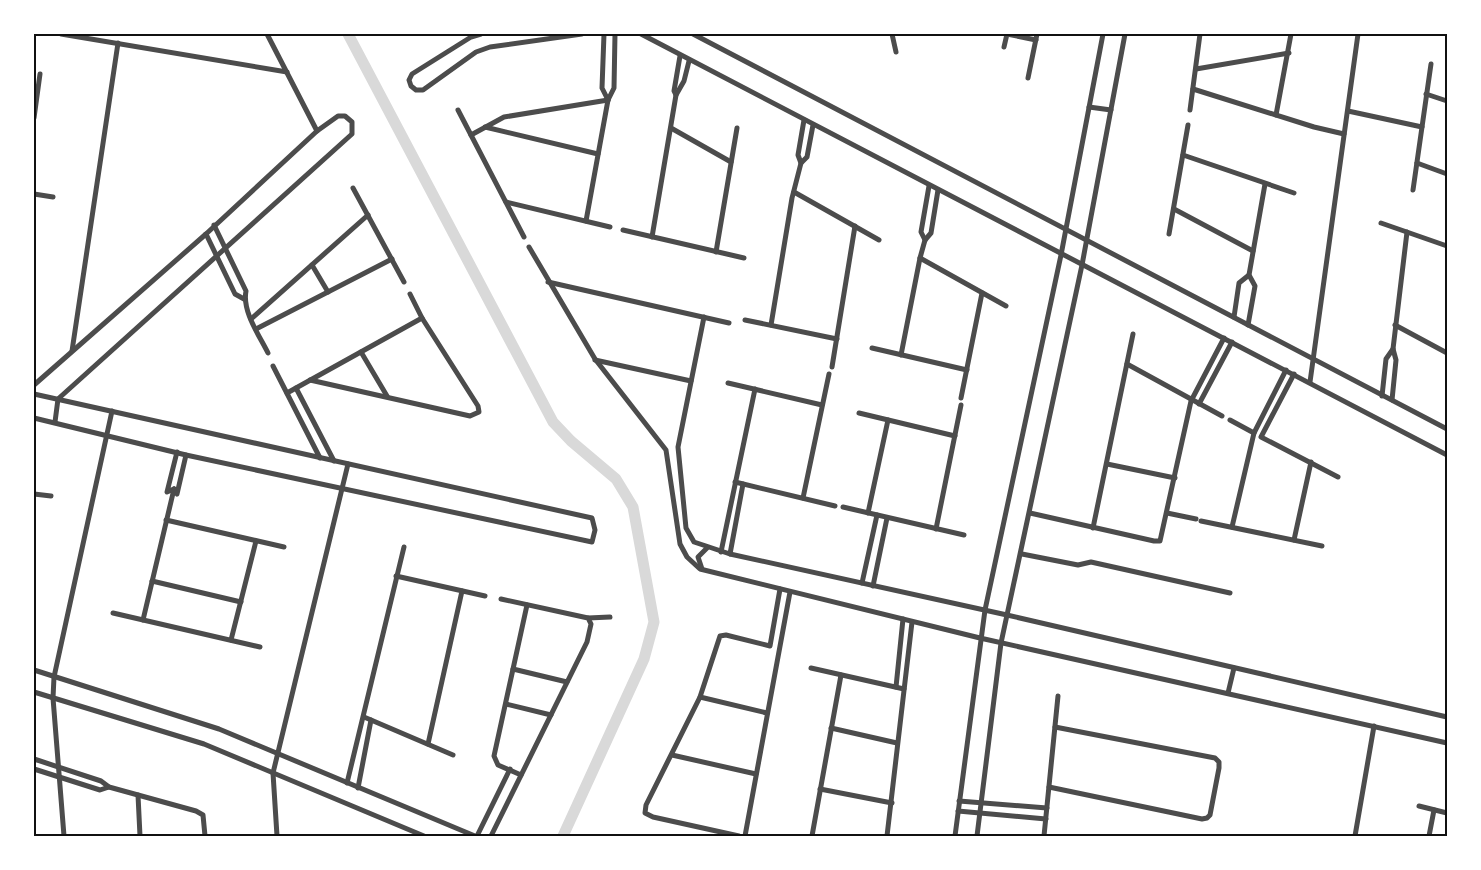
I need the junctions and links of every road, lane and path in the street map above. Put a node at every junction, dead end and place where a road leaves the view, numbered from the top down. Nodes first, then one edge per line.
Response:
1 (62, 34) edge
2 (267, 34) edge
3 (481, 34) edge
4 (582, 34) edge
5 (604, 34) edge
6 (615, 34) edge
7 (641, 34) edge
8 (693, 34) edge
9 (892, 34) edge
10 (1007, 34) edge
11 (1103, 34) edge
12 (1125, 34) edge
13 (1200, 34) edge
14 (1291, 34) edge
15 (1358, 34) edge
16 (1037, 37) edge
17 (118, 43) junction
18 (1004, 48) dead end
19 (896, 52) dead end
20 (1288, 53) junction
21 (680, 56) junction
22 (689, 61) junction
23 (1431, 64) dead end
24 (1196, 69) junction
25 (287, 72) junction
26 (40, 74) dead end
27 (1028, 78) dead end
28 (1193, 89) junction
29 (1426, 94) junction
30 (676, 95) junction
31 (608, 100) junction
32 (1447, 101) edge
33 (35, 103) edge
34 (1089, 107) junction
35 (458, 110) dead end
36 (1111, 110) junction
37 (1190, 110) dead end
38 (1348, 111) junction
39 (1276, 115) junction
40 (34, 118) edge
41 (804, 120) junction
42 (813, 125) junction
43 (1188, 125) dead end
44 (485, 127) junction
45 (671, 128) junction
46 (737, 128) dead end
47 (1422, 128) junction
48 (317, 131) junction
49 (1344, 134) junction
50 (471, 135) junction
51 (598, 154) junction
52 (1183, 155) junction
53 (731, 162) junction
54 (801, 163) junction
55 (1417, 163) junction
56 (1447, 174) edge
57 (1265, 184) junction
58 (929, 186) junction
59 (353, 188) dead end
60 (938, 190) junction
61 (1413, 190) dead end
62 (794, 192) junction
63 (1294, 193) dead end
64 (34, 194) edge
65 (53, 197) dead end
66 (506, 202) junction
67 (1174, 209) junction
68 (368, 215) junction
69 (586, 221) junction
70 (1381, 223) dead end
71 (214, 225) junction
72 (855, 226) junction
73 (610, 227) dead end
74 (622, 230) dead end
75 (1066, 230) junction
76 (1406, 232) junction
77 (206, 234) junction
78 (1169, 234) dead end
79 (524, 237) dead end
80 (652, 237) junction
81 (879, 240) dead end
82 (925, 240) junction
83 (1087, 241) junction
84 (1447, 246) edge
85 (529, 247) dead end
86 (226, 249) junction
87 (1253, 251) junction
88 (716, 252) junction
89 (1061, 255) junction
90 (216, 257) junction
91 (744, 258) dead end
92 (920, 258) junction
93 (392, 259) junction
94 (312, 265) junction
95 (1082, 266) junction
96 (1249, 275) junction
97 (404, 282) dead end
98 (548, 282) junction
99 (328, 292) junction
100 (982, 293) junction
101 (410, 294) dead end
102 (244, 299) junction
103 (1006, 306) dead end
104 (704, 317) junction
105 (1234, 317) junction
106 (422, 318) junction
107 (251, 319) junction
108 (745, 320) dead end
109 (729, 323) dead end
110 (771, 325) junction
111 (1248, 325) junction
112 (1395, 326) junction
113 (256, 329) junction
114 (1133, 334) dead end
115 (1224, 338) junction
116 (837, 339) junction
117 (1232, 342) junction
118 (872, 348) dead end
119 (1393, 349) junction
120 (72, 351) junction
121 (361, 352) junction
122 (268, 353) dead end
123 (1447, 353) edge
124 (901, 355) junction
125 (1312, 358) junction
126 (595, 360) junction
127 (1127, 364) junction
128 (274, 366) dead end
129 (832, 367) dead end
130 (967, 370) junction
131 (1286, 370) junction
132 (829, 374) dead end
133 (1294, 374) junction
134 (310, 380) junction
135 (691, 381) junction
136 (1310, 382) junction
137 (728, 383) dead end
138 (34, 385) edge
139 (296, 388) junction
140 (755, 389) junction
141 (287, 393) junction
142 (34, 394) edge
143 (387, 396) junction
144 (1382, 396) junction
145 (961, 398) dead end
146 (58, 399) junction
147 (1191, 400) junction
148 (1392, 400) junction
149 (1199, 404) junction
150 (822, 405) junction
151 (961, 405) dead end
152 (112, 412) junction
153 (859, 413) dead end
154 (1222, 416) dead end
155 (34, 418) edge
156 (888, 420) junction
157 (1230, 420) dead end
158 (55, 422) junction
159 (1447, 429) edge
160 (1254, 433) junction
161 (107, 436) junction
162 (955, 436) junction
163 (678, 446) junction
164 (666, 450) junction
165 (177, 452) junction
166 (186, 455) junction
167 (1447, 455) edge
168 (320, 458) junction
169 (334, 461) junction
170 (1311, 462) junction
171 (348, 464) junction
172 (1107, 464) junction
173 (1338, 477) dead end
174 (1175, 478) junction
175 (735, 482) junction
176 (743, 484) junction
177 (174, 489) junction
178 (342, 489) junction
179 (34, 494) edge
180 (51, 496) dead end
181 (803, 498) junction
182 (836, 506) dead end
183 (843, 507) dead end
184 (1030, 513) junction
185 (1168, 513) junction
186 (868, 514) junction
187 (877, 516) junction
188 (887, 518) junction
189 (166, 520) junction
190 (1232, 527) junction
191 (1093, 528) junction
192 (936, 529) junction
193 (964, 535) dead end
194 (256, 540) junction
195 (1294, 540) junction
196 (1322, 546) dead end
197 (284, 547) dead end
198 (404, 547) dead end
199 (707, 548) junction
200 (721, 552) junction
201 (730, 554) junction
202 (1022, 554) junction
203 (703, 570) junction
204 (396, 576) junction
205 (152, 580) junction
206 (862, 583) junction
207 (873, 586) junction
208 (780, 589) junction
209 (462, 591) junction
210 (790, 592) junction
211 (1230, 593) dead end
212 (485, 596) dead end
213 (501, 599) dead end
214 (241, 602) junction
215 (527, 605) junction
216 (985, 610) junction
217 (113, 613) dead end
218 (1007, 615) junction
219 (610, 617) dead end
220 (588, 618) junction
221 (143, 620) junction
222 (902, 620) junction
223 (912, 622) junction
224 (980, 638) junction
225 (231, 640) junction
226 (1001, 643) junction
227 (260, 647) dead end
228 (513, 668) junction
229 (811, 668) dead end
230 (1234, 668) junction
231 (34, 670) edge
232 (840, 675) junction
233 (54, 677) junction
234 (567, 682) junction
235 (896, 688) junction
236 (904, 689) junction
237 (34, 692) edge
238 (1228, 693) junction
239 (1058, 696) dead end
240 (700, 697) junction
241 (53, 698) junction
242 (506, 704) junction
243 (767, 713) junction
244 (551, 715) junction
245 (364, 717) junction
246 (1447, 717) edge
247 (371, 720) junction
248 (1374, 726) junction
249 (1055, 727) junction
250 (831, 728) junction
251 (897, 743) junction
252 (1447, 743) edge
253 (428, 744) junction
254 (278, 754) junction
255 (453, 755) dead end
256 (672, 755) junction
257 (34, 759) edge
258 (59, 767) junction
259 (34, 769) edge
260 (510, 769) junction
261 (272, 773) junction
262 (521, 774) junction
263 (756, 774) junction
264 (59, 777) junction
265 (347, 783) junction
266 (109, 787) junction
267 (1049, 787) junction
268 (358, 788) junction
269 (820, 789) junction
270 (138, 795) junction
271 (959, 801) junction
272 (892, 802) junction
273 (982, 804) junction
274 (1419, 806) dead end
275 (1047, 808) junction
276 (1434, 810) junction
277 (958, 811) junction
278 (980, 813) junction
279 (1447, 813) edge
280 (1046, 819) junction
281 (64, 836) edge
282 (140, 836) edge
283 (205, 836) edge
284 (277, 836) edge
285 (424, 836) edge
286 (476, 836) edge
287 (491, 836) edge
288 (739, 836) edge
289 (745, 836) edge
290 (812, 836) edge
291 (887, 836) edge
292 (955, 836) edge
293 (977, 836) edge
294 (1044, 836) edge
295 (1355, 836) edge
296 (1429, 836) edge

1 - 17 street
2 - 25 street
3 - 4 street
5 - 31 street
6 - 31 street
7 - 21 street
8 - 75 street
9 - 19 street
10 - 16 street
10 - 18 street
11 - 34 street
12 - 36 street
13 - 24 street
14 - 20 street
15 - 38 street
16 - 27 street
17 - 25 street
17 - 120 street
20 - 24 street
20 - 39 street
21 - 22 street
21 - 30 street
22 - 30 street
22 - 41 street
23 - 29 street
24 - 28 street
25 - 48 street
26 - 33 street
28 - 37 street
28 - 39 street
29 - 32 street
29 - 47 street
30 - 45 street
31 - 44 street
31 - 51 street
33 - 40 street
34 - 36 street
34 - 75 street
35 - 50 street
36 - 83 street
38 - 47 street
38 - 49 street
39 - 49 street
41 - 42 street
41 - 54 street
42 - 54 street
42 - 58 street
43 - 52 street
44 - 50 street
44 - 51 street
45 - 53 street
45 - 80 street
46 - 53 street
47 - 55 street
48 - 71 street
48 - 86 street
49 - 125 street
50 - 66 street
51 - 69 street
52 - 57 street
52 - 67 street
53 - 88 street
54 - 62 street
55 - 56 street
55 - 61 street
57 - 63 street
57 - 87 street
58 - 60 street
58 - 82 street
59 - 68 street
60 - 82 street
60 - 89 street
62 - 72 street
62 - 110 street
64 - 65 street
66 - 69 street
66 - 79 street
67 - 78 street
67 - 87 street
68 - 93 street
68 - 94 street
69 - 73 street
70 - 76 street
71 - 77 street
71 - 86 street
72 - 81 street
72 - 116 street
74 - 80 street
75 - 83 street
75 - 89 street
76 - 84 street
76 - 112 street
77 - 90 street
77 - 120 street
80 - 88 street
82 - 92 street
83 - 95 street
83 - 105 street
85 - 98 street
86 - 90 street
86 - 102 street
87 - 96 street
88 - 91 street
89 - 95 street
89 - 216 street
90 - 102 street
90 - 146 street
92 - 100 street
92 - 124 street
93 - 97 street
93 - 99 street
94 - 99 street
94 - 107 street
95 - 115 street
95 - 184 street
96 - 105 street
96 - 111 street
98 - 104 street
98 - 126 street
99 - 113 street
100 - 103 street
100 - 130 street
101 - 106 street
102 - 107 street
104 - 109 street
104 - 135 street
105 - 111 street
106 - 121 street
106 - 143 street
107 - 113 street
108 - 110 street
110 - 116 street
111 - 125 street
112 - 119 street
112 - 123 street
113 - 122 street
114 - 127 street
115 - 117 street
115 - 147 street
116 - 129 street
117 - 131 street
117 - 149 street
118 - 124 street
119 - 144 street
119 - 148 street
120 - 138 street
121 - 134 street
121 - 143 street
124 - 130 street
125 - 136 street
125 - 144 street
126 - 135 street
126 - 164 street
127 - 147 street
127 - 172 street
128 - 141 street
130 - 145 street
131 - 133 street
131 - 160 street
132 - 150 street
133 - 136 street
133 - 170 street
134 - 139 street
134 - 143 street
135 - 163 street
136 - 167 street
137 - 140 street
139 - 141 street
139 - 169 street
140 - 150 street
140 - 175 street
141 - 168 street
142 - 146 street
144 - 148 street
146 - 152 street
146 - 158 street
147 - 149 street
147 - 174 street
148 - 159 street
149 - 154 street
150 - 181 street
151 - 162 street
152 - 161 street
152 - 168 street
153 - 156 street
155 - 158 street
156 - 162 street
156 - 186 street
157 - 160 street
158 - 161 street
160 - 190 street
161 - 165 street
161 - 233 street
162 - 192 street
163 - 164 street
163 - 199 street
164 - 203 street
165 - 166 street
165 - 177 street
166 - 177 street
166 - 178 street
168 - 169 street
169 - 171 street
170 - 173 street
170 - 195 street
171 - 178 street
171 - 178 street
172 - 174 street
172 - 191 street
174 - 185 street
175 - 176 street
175 - 200 street
176 - 181 street
176 - 201 street
177 - 189 street
178 - 254 street
179 - 180 street
181 - 182 street
183 - 186 street
184 - 191 street
184 - 202 street
185 - 190 street
185 - 191 street
186 - 187 street
187 - 188 street
187 - 206 street
188 - 192 street
188 - 207 street
189 - 194 street
189 - 205 street
190 - 195 street
192 - 193 street
194 - 197 street
194 - 214 street
195 - 196 street
198 - 204 street
199 - 200 street
199 - 203 street
200 - 201 street
201 - 206 street
202 - 211 street
202 - 218 street
203 - 208 street
204 - 209 street
204 - 245 street
205 - 214 street
205 - 221 street
206 - 207 street
207 - 216 street
208 - 210 street
208 - 240 street
209 - 212 street
209 - 253 street
210 - 222 street
210 - 243 street
213 - 215 street
214 - 225 street
215 - 220 street
215 - 228 street
216 - 218 street
216 - 224 street
217 - 221 street
218 - 226 street
218 - 230 street
219 - 220 street
220 - 234 street
221 - 225 street
222 - 223 street
222 - 235 street
223 - 224 street
223 - 236 street
224 - 226 street
224 - 271 street
225 - 227 street
226 - 238 street
226 - 273 street
228 - 234 street
228 - 242 street
229 - 232 street
230 - 238 street
230 - 246 street
231 - 233 street
232 - 235 street
232 - 250 street
233 - 241 street
233 - 254 street
234 - 244 street
235 - 236 street
236 - 251 street
237 - 241 street
238 - 248 street
239 - 249 street
240 - 243 street
240 - 256 street
241 - 258 street
241 - 261 street
242 - 244 street
242 - 260 street
243 - 263 street
244 - 262 street
245 - 247 street
245 - 265 street
247 - 253 street
247 - 268 street
248 - 252 street
248 - 295 street
249 - 267 street
249 - 267 street
250 - 251 street
250 - 269 street
251 - 272 street
253 - 255 street
254 - 261 street
254 - 265 street
256 - 263 street
256 - 288 street
257 - 258 street
258 - 264 street
258 - 266 street
259 - 264 street
260 - 262 street
260 - 286 street
261 - 284 street
261 - 285 street
262 - 287 street
263 - 289 street
264 - 266 street
264 - 281 street
265 - 268 street
266 - 270 street
267 - 275 street
268 - 286 street
269 - 272 street
269 - 290 street
270 - 282 street
270 - 283 street
271 - 273 street
271 - 277 street
272 - 291 street
273 - 275 street
273 - 278 street
274 - 276 street
275 - 280 street
276 - 279 street
276 - 296 street
277 - 278 street
277 - 292 street
278 - 280 street
278 - 293 street
280 - 294 street

